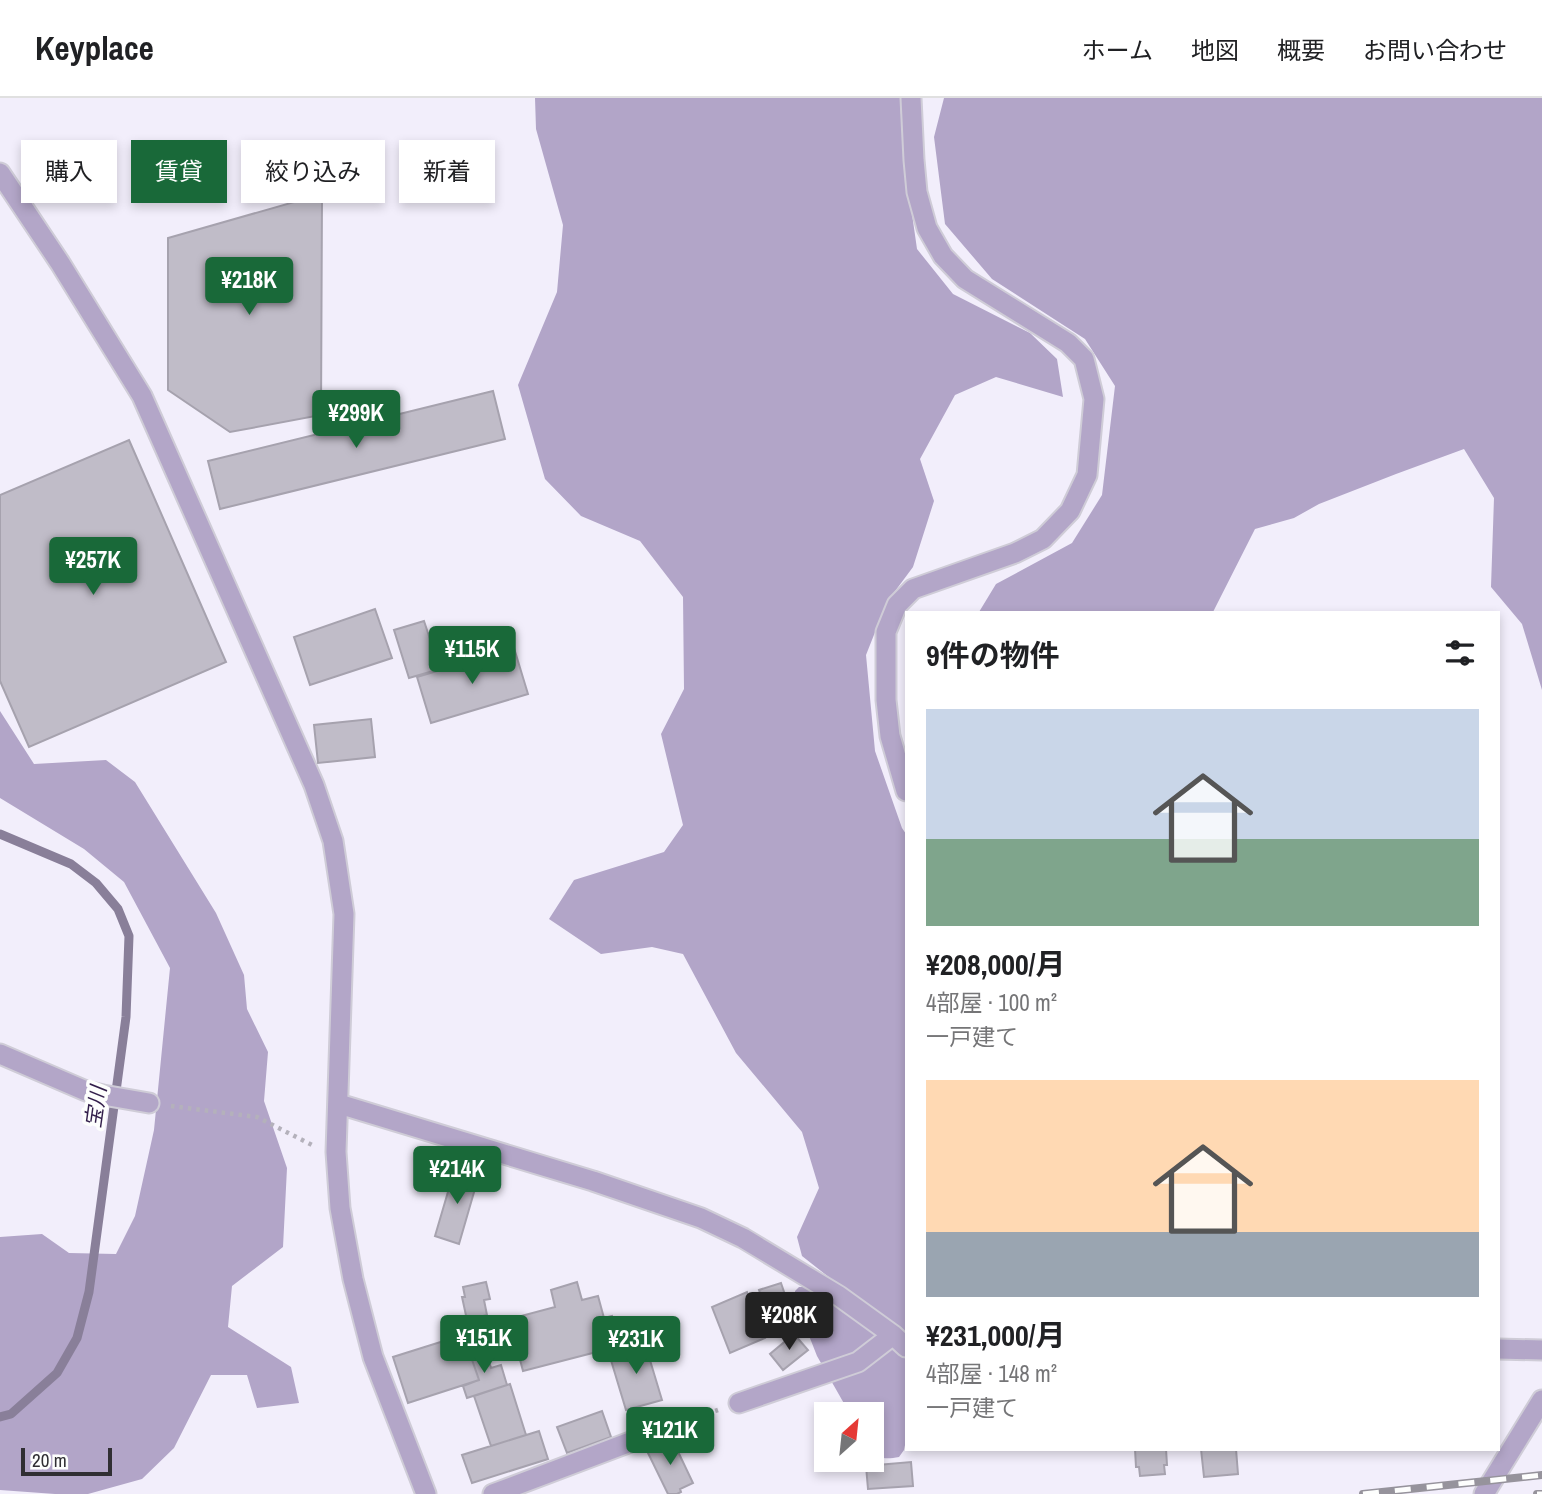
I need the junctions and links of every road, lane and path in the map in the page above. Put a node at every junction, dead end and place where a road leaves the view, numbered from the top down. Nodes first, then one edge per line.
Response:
1 (911, 98) edge
2 (0, 173) edge
3 (905, 788) edge
4 (0, 1054) edge
5 (149, 1102) joint
6 (339, 1104) junction
7 (336, 1152) junction
8 (900, 1341) edge
9 (1500, 1349) edge
10 (1542, 1350) edge
11 (1542, 1400) edge
12 (739, 1403) joint
13 (662, 1430) joint
14 (426, 1494) edge
15 (493, 1494) edge
16 (1484, 1494) edge

1 - 3 street
2 - 6 street
4 - 5 street
5 - 7 path
6 - 7 street
6 - 8 street
7 - 14 street
8 - 12 street
9 - 10 street
11 - 16 street
12 - 13 path
13 - 15 street

